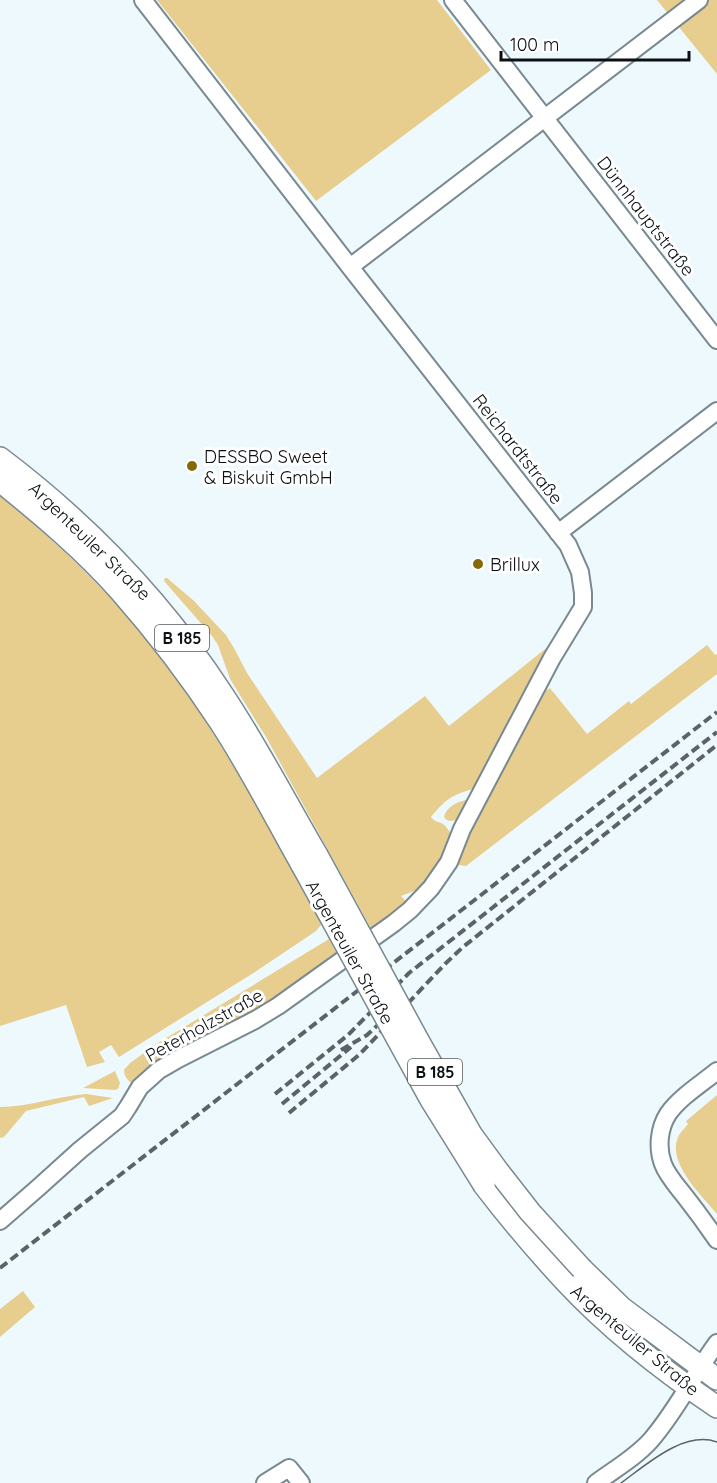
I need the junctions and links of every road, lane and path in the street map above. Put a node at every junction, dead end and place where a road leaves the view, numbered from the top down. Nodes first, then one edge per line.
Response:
1 (143, 0) edge
2 (453, 0) edge
3 (699, 0) edge
4 (544, 117) junction
5 (350, 267) junction
6 (717, 340) edge
7 (717, 411) edge
8 (0, 458) edge
9 (0, 481) edge
10 (558, 533) junction
11 (309, 860) junction
12 (359, 948) joint
13 (717, 1071) edge
14 (0, 1221) edge
15 (717, 1240) edge
16 (575, 1277) junction
17 (717, 1343) edge
18 (709, 1374) edge
19 (688, 1388) junction
20 (717, 1407) edge
21 (265, 1483) edge
22 (301, 1483) edge
23 (596, 1483) edge

1 - 5 street, Reichardtstraße
2 - 4 street, Dünnhauptstraße
3 - 4 street
4 - 5 street
4 - 6 street, Dünnhauptstraße
5 - 10 street, Reichardtstraße
7 - 10 street
8 - 11 main road, Argenteuiler Straße / B 185
9 - 11 main road, Argenteuiler Straße / B 185
10 - 12 street, Reichardtstraße
11 - 16 main road, Argenteuiler Straße / B 185, bridge
12 - 14 street, Peterholzstraße
13 - 15 street
16 - 18 main road, Argenteuiler Straße / B 185
16 - 19 main road, Argenteuiler Straße / B 185
17 - 18 street
18 - 19 street
19 - 20 main road, Argenteuiler Straße / B 185
19 - 23 street
21 - 22 street

